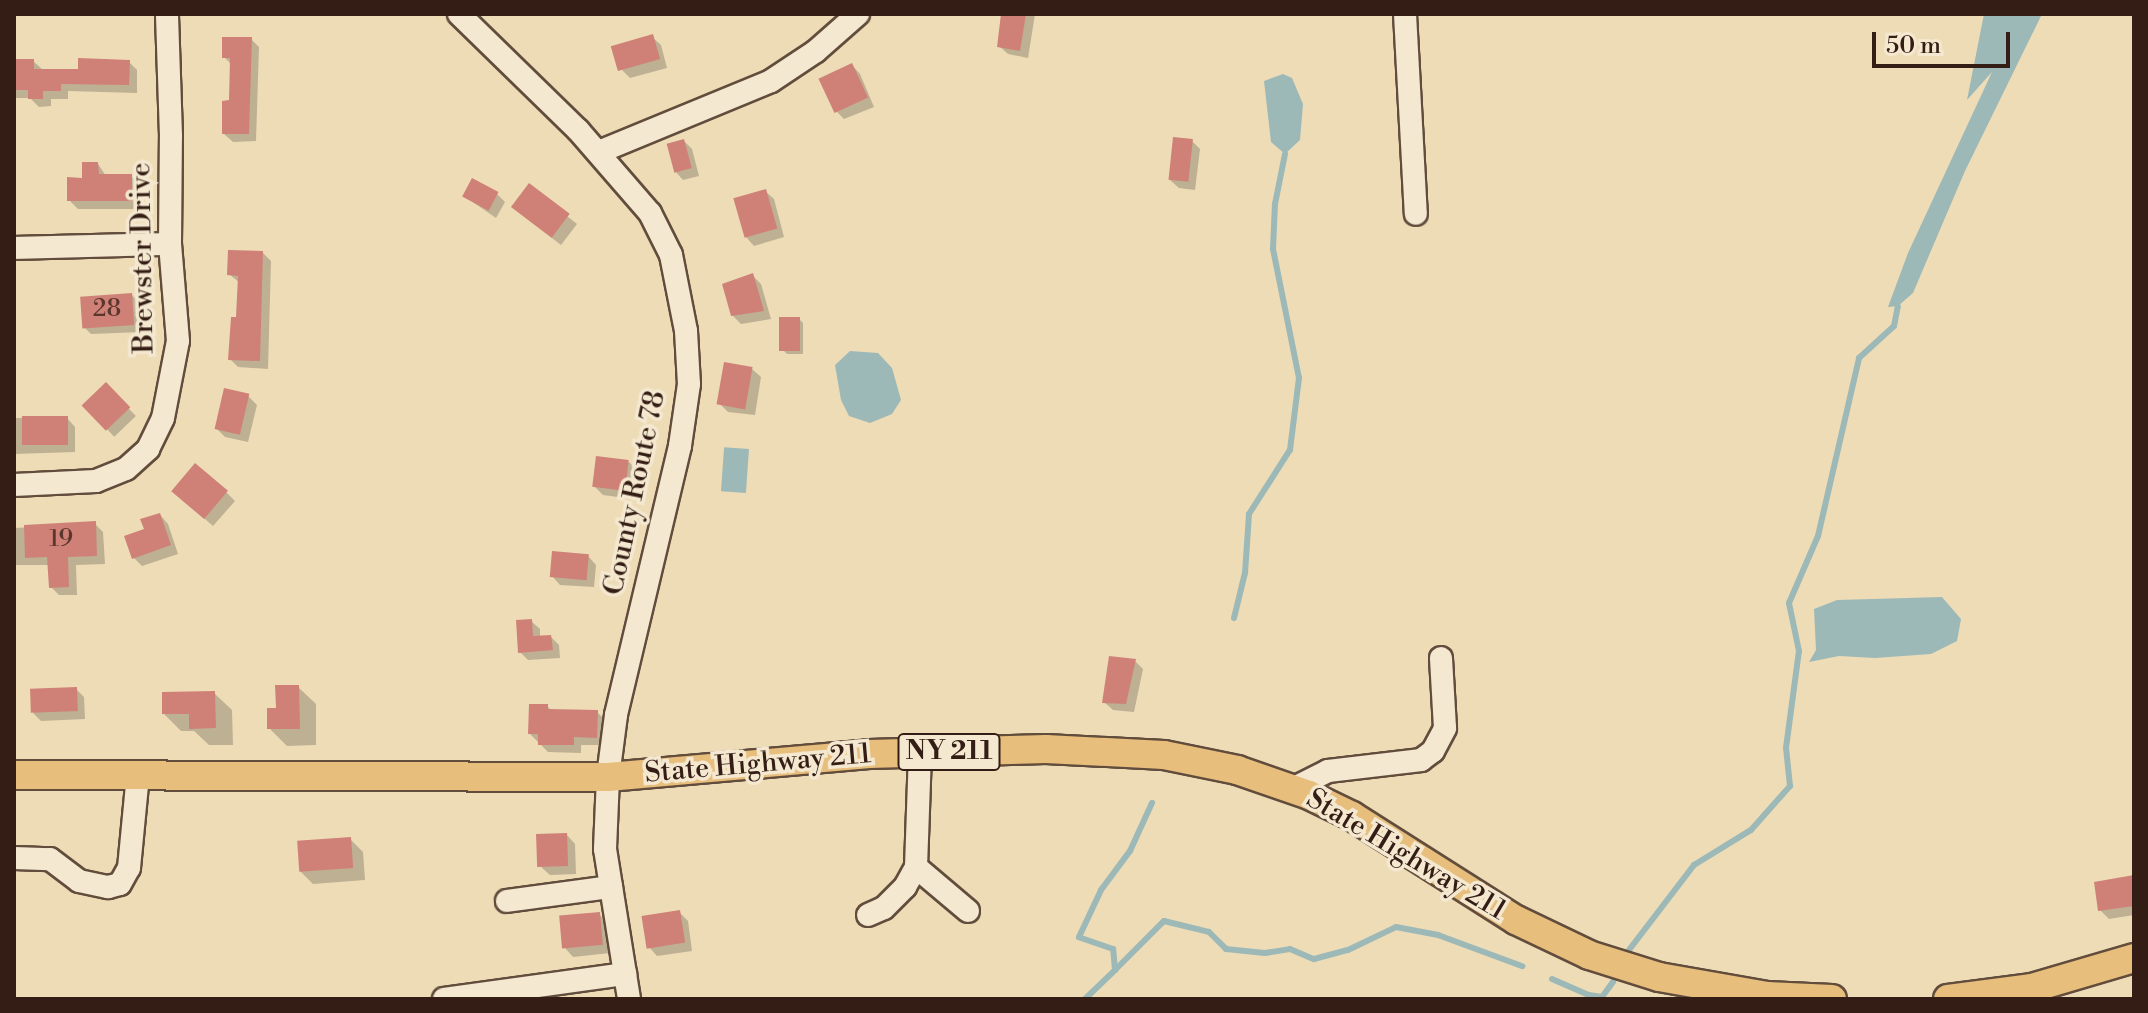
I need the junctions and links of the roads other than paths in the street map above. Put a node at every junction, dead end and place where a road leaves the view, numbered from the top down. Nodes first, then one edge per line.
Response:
1 (167, 14) edge
2 (459, 14) edge
3 (858, 14) edge
4 (1405, 14) edge
5 (599, 152) junction
6 (1416, 214) dead end
7 (170, 244) junction
8 (14, 248) edge
9 (14, 485) edge
10 (1441, 658) dead end
11 (920, 753) junction
12 (14, 775) edge
13 (138, 775) junction
14 (608, 777) junction
15 (1292, 789) junction
16 (14, 858) edge
17 (916, 867) junction
18 (611, 887) junction
19 (507, 901) dead end
20 (968, 911) dead end
21 (868, 915) dead end
22 (2134, 958) edge
23 (625, 974) junction
24 (581, 990) edge
25 (444, 999) edge
26 (629, 999) edge
27 (1832, 999) edge
28 (1949, 999) edge

1 - 7 street, Brewster Drive
2 - 5 street, County Route 78
3 - 5 street
4 - 6 street
5 - 14 street, County Route 78
7 - 8 street
7 - 9 street, Brewster Drive
10 - 15 street
11 - 14 main road, State Highway 211 / NY 211
11 - 15 main road, State Highway 211 / NY 211
11 - 17 street
12 - 13 main road, State Highway 211 / NY 211
13 - 14 main road, State Highway 211 / NY 211
13 - 16 street
14 - 18 street, County Route 78
15 - 27 main road, State Highway 211 / NY 211
17 - 20 street
17 - 21 street
18 - 19 street
18 - 23 street, County Route 78
22 - 28 main road
23 - 24 street
23 - 26 street, County Route 78
24 - 25 street

